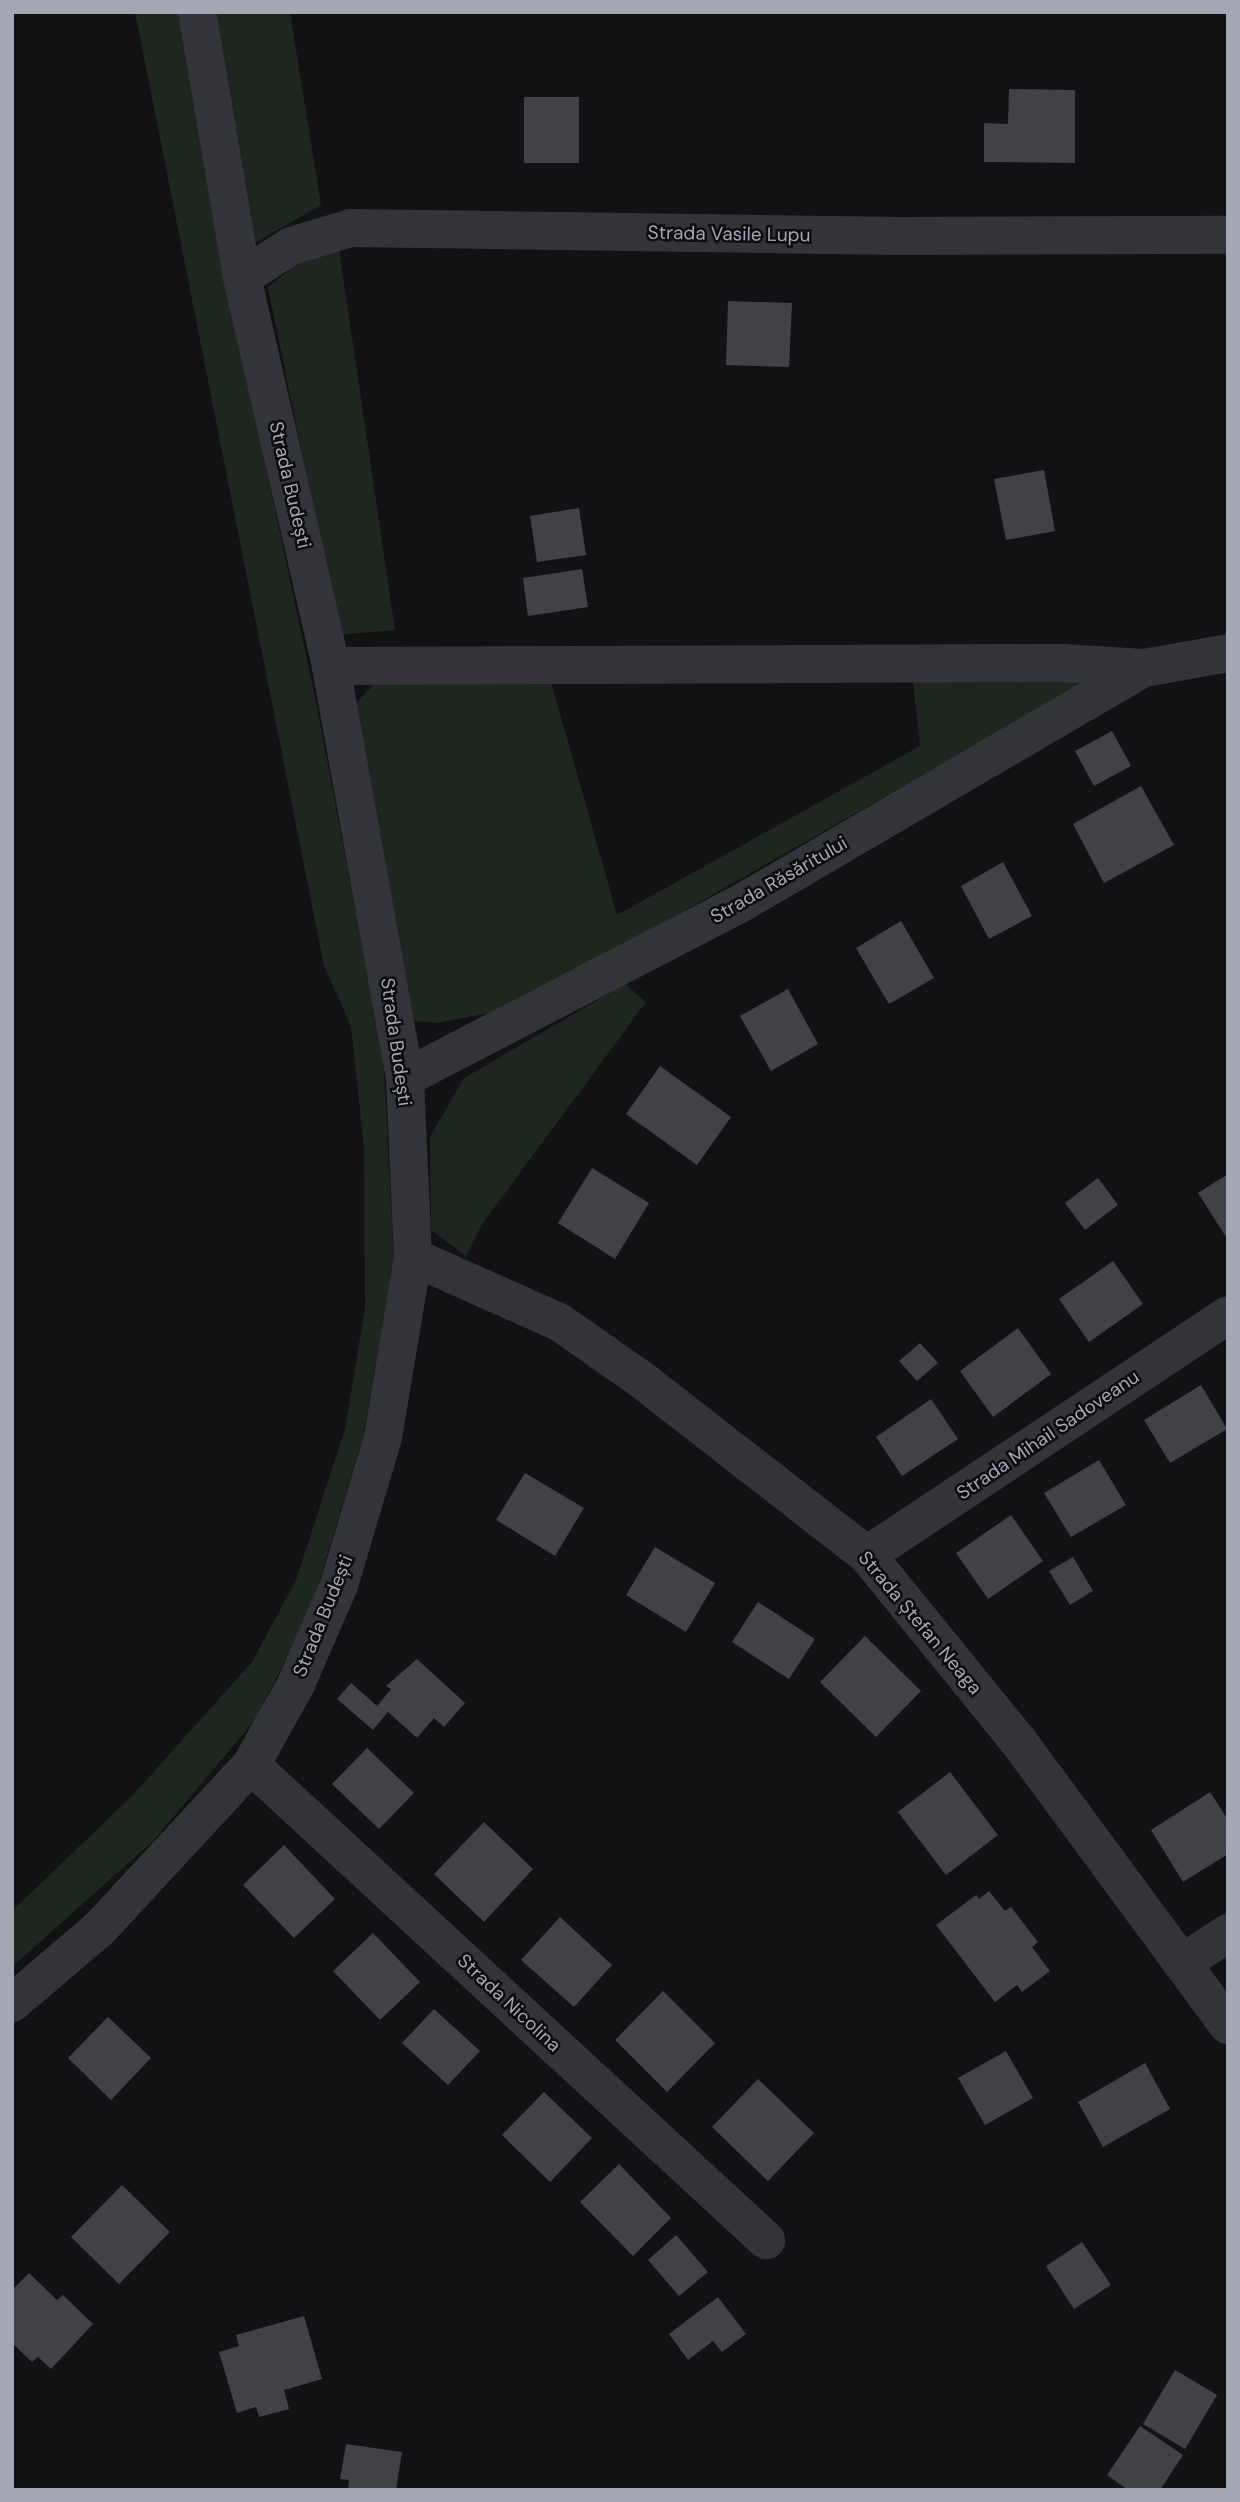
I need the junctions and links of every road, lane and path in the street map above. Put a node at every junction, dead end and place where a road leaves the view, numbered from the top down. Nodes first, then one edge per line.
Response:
1 (197, 12) edge
2 (1228, 235) edge
3 (242, 277) junction
4 (1228, 653) edge
5 (331, 666) junction
6 (1144, 668) junction
7 (405, 1078) junction
8 (414, 1257) junction
9 (1228, 1315) edge
10 (867, 1555) junction
11 (251, 1765) junction
12 (1228, 1933) edge
13 (1182, 1963) junction
14 (12, 2003) edge
15 (1228, 2025) edge
16 (766, 2240) dead end

1 - 3 street, Strada Budești
2 - 3 street, Strada Vasile Lupu
3 - 5 street, Strada Budești
4 - 6 street, Strada Răsăritului
5 - 6 street, Strada Răsăritului
5 - 7 street, Strada Budești
6 - 7 street, Strada Răsăritului
7 - 8 street, Strada Budești
8 - 10 street, Strada Ștefan Neaga
8 - 11 street, Strada Budești
9 - 10 street, Strada Mihail Sadoveanu
10 - 13 street, Strada Ștefan Neaga
11 - 14 street, Strada Budești
11 - 16 street, Strada Nicolina
12 - 13 street
13 - 15 street, Strada Ștefan Neaga

